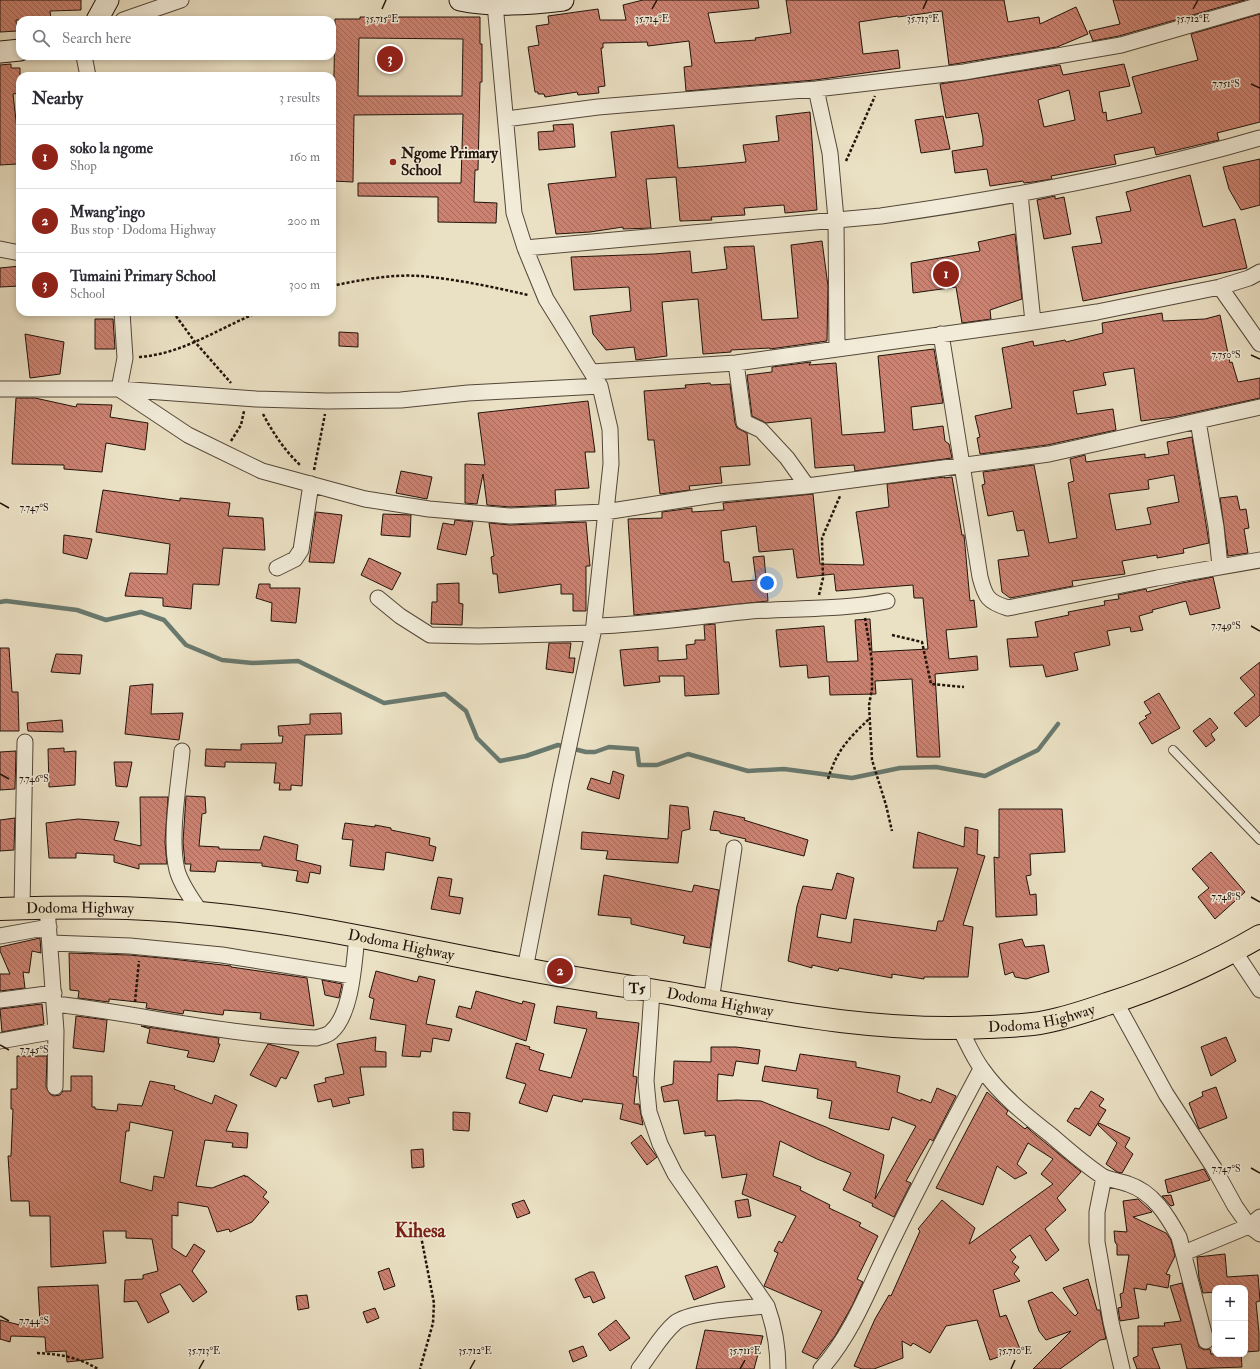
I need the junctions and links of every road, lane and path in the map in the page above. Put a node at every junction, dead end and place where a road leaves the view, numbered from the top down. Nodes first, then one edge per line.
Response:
1 (108, 0) edge
2 (181, 0) edge
3 (563, 0) edge
4 (478, 2) edge
5 (1260, 5) edge
6 (99, 16) edge
7 (135, 16) edge
8 (16, 50) edge
9 (0, 52) edge
10 (85, 60) edge
11 (87, 72) edge
12 (881, 80) junction
13 (816, 89) junction
14 (506, 118) junction
15 (1260, 138) edge
16 (846, 163) dead end
17 (1020, 194) junction
18 (836, 219) junction
19 (525, 248) junction
20 (0, 249) edge
21 (16, 252) edge
22 (1260, 272) edge
23 (336, 285) edge
24 (1220, 287) junction
25 (546, 299) junction
26 (122, 316) edge
27 (176, 316) edge
28 (248, 316) edge
29 (1033, 322) junction
30 (941, 334) junction
31 (195, 342) junction
32 (1260, 344) edge
33 (837, 348) junction
34 (125, 358) junction
35 (736, 363) junction
36 (592, 372) junction
37 (600, 386) junction
38 (0, 389) edge
39 (120, 389) junction
40 (250, 398) junction
41 (327, 401) junction
42 (1260, 407) edge
43 (1198, 421) junction
44 (218, 451) junction
45 (961, 466) junction
46 (847, 479) junction
47 (312, 480) junction
48 (807, 486) junction
49 (605, 512) junction
50 (1260, 560) edge
51 (1220, 566) junction
52 (277, 568) dead end
53 (378, 598) dead end
54 (887, 601) dead end
55 (864, 606) junction
56 (816, 607) junction
57 (594, 630) junction
58 (892, 635) dead end
59 (964, 687) dead end
60 (870, 718) junction
61 (25, 742) dead end
62 (182, 750) dead end
63 (1173, 750) dead end
64 (828, 779) dead end
65 (892, 831) dead end
66 (1260, 840) edge
67 (734, 848) dead end
68 (22, 908) junction
69 (0, 909) edge
70 (200, 913) junction
71 (48, 917) junction
72 (0, 936) edge
73 (357, 936) junction
74 (1260, 936) edge
75 (51, 944) junction
76 (140, 947) junction
77 (1234, 951) junction
78 (525, 969) junction
79 (352, 976) junction
80 (1260, 990) edge
81 (652, 991) junction
82 (54, 999) junction
83 (0, 1000) edge
84 (711, 1001) junction
85 (1115, 1002) junction
86 (134, 1015) junction
87 (960, 1029) junction
88 (56, 1031) junction
89 (0, 1041) edge
90 (981, 1069) junction
91 (55, 1087) dead end
92 (1104, 1177) junction
93 (1256, 1226) edge
94 (420, 1231) dead end
95 (1184, 1253) junction
96 (767, 1306) junction
97 (1206, 1341) dead end
98 (37, 1353) dead end
99 (98, 1369) edge
100 (420, 1369) edge
101 (639, 1369) edge
102 (778, 1369) edge
103 (821, 1369) edge
104 (1122, 1369) edge

1 - 6 street
2 - 7 street
3 - 4 street
4 - 14 street
5 - 12 street
8 - 9 street
10 - 11 street
12 - 13 street
12 - 16 path
13 - 14 street
13 - 18 street
14 - 19 street
15 - 17 street
17 - 18 street
17 - 29 street
18 - 19 street
18 - 33 street
19 - 25 street
20 - 21 street
22 - 24 street
23 - 25 path
24 - 29 street
24 - 32 street
25 - 36 street
26 - 34 street
27 - 31 path
28 - 31 path
29 - 30 street
30 - 33 street
30 - 45 street
31 - 34 path
31 - 40 path
33 - 35 street
34 - 39 street
35 - 36 street
35 - 48 street
36 - 37 street
37 - 41 street
37 - 49 street
38 - 39 street
39 - 40 street
39 - 44 street
40 - 41 street
40 - 44 path
40 - 47 path
41 - 47 path
42 - 43 street
43 - 45 street
43 - 51 street
44 - 47 street
45 - 46 street
45 - 51 street
46 - 48 street
46 - 56 path
47 - 49 street
47 - 52 street
48 - 49 street
49 - 57 street
50 - 51 street
53 - 57 street
54 - 55 street
55 - 56 street
55 - 60 path
56 - 57 street
57 - 78 street
58 - 59 path
60 - 64 path
60 - 65 path
61 - 68 street
62 - 70 street
63 - 66 lane
67 - 84 street
68 - 69 highway, Dodoma Highway / T5
68 - 71 highway, Dodoma Highway / T5
70 - 71 highway, Dodoma Highway / T5
70 - 73 highway, Dodoma Highway / T5
71 - 72 street
71 - 75 street
73 - 78 highway, Dodoma Highway / T5
73 - 79 street
74 - 77 highway, Dodoma Highway / T5
75 - 76 street
75 - 82 street
76 - 79 street
76 - 86 path
77 - 80 street
77 - 85 highway, Dodoma Highway / T5
78 - 81 highway, Dodoma Highway / T5
79 - 86 street
81 - 84 highway, Dodoma Highway / T5
81 - 96 street
82 - 83 street
82 - 86 street
82 - 88 street
84 - 87 highway, Dodoma Highway / T5
85 - 87 highway, Dodoma Highway / T5
85 - 93 street
87 - 90 street
88 - 89 street
88 - 91 street
90 - 92 street
90 - 103 street
92 - 95 street
92 - 104 street
93 - 95 street
94 - 100 path
95 - 97 street
96 - 101 street
96 - 102 street
98 - 99 path

